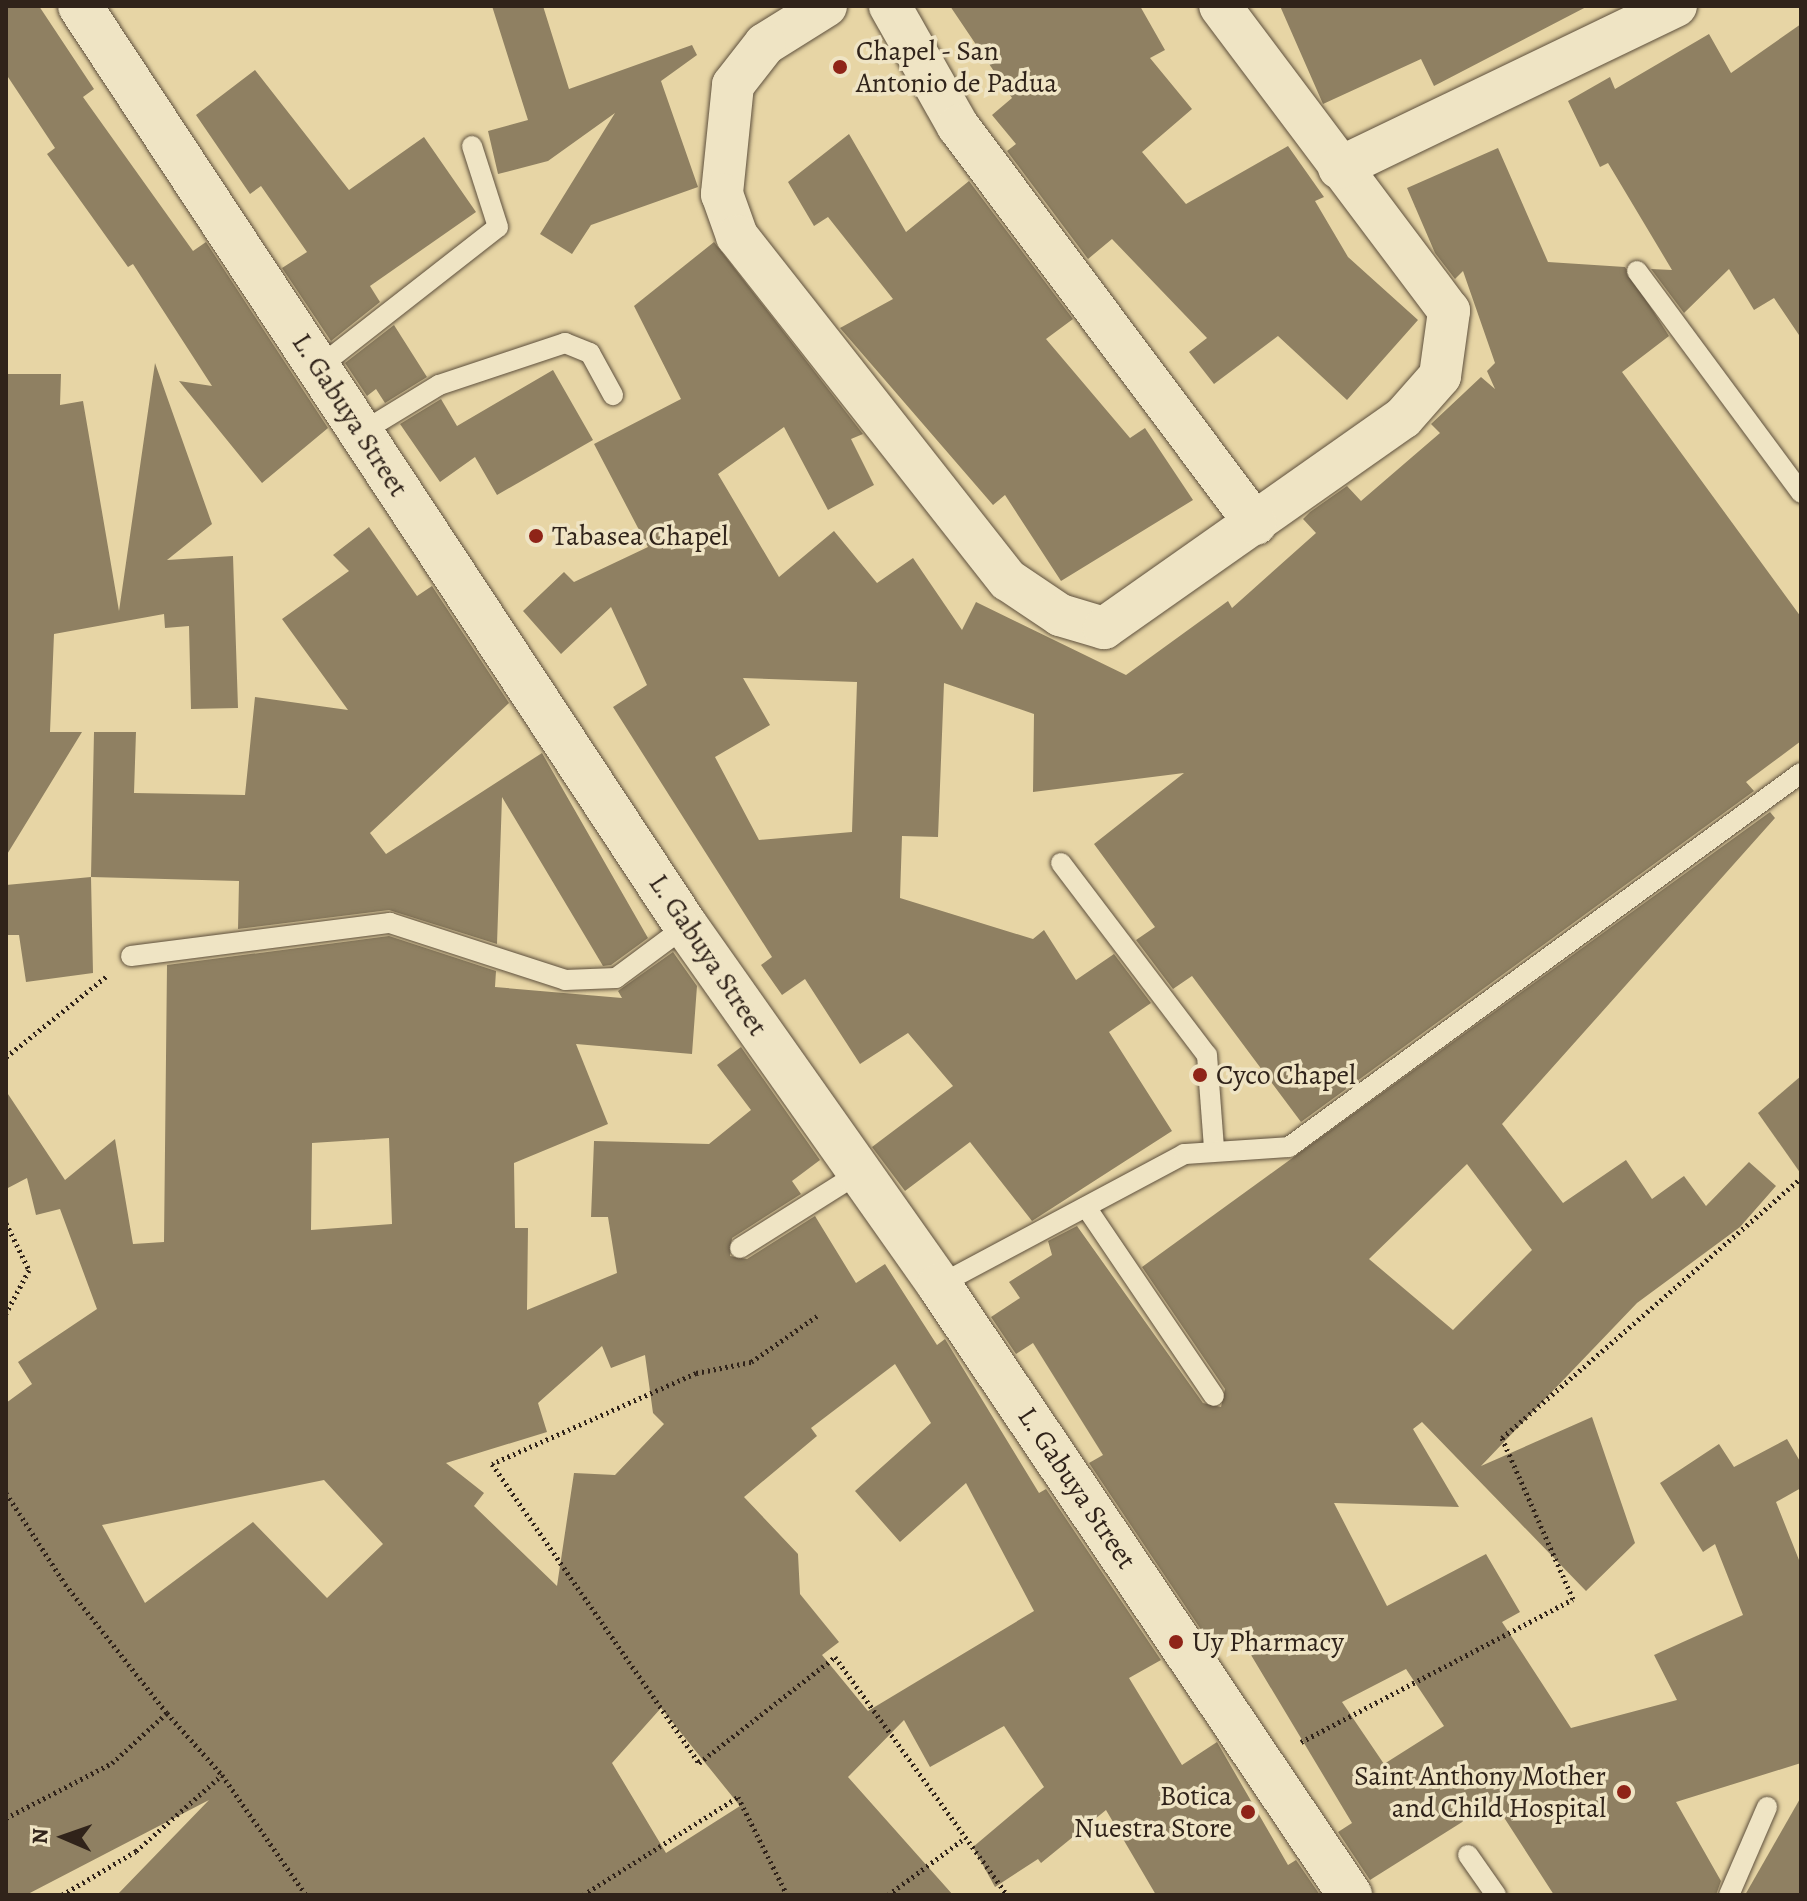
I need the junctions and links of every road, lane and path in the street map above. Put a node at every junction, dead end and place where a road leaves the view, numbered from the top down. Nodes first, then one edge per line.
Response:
1 (80, 6) edge
2 (826, 6) edge
3 (890, 6) edge
4 (1220, 6) edge
5 (1676, 6) edge
6 (472, 146) dead end
7 (1339, 168) junction
8 (1637, 271) dead end
9 (319, 367) junction
10 (613, 395) dead end
11 (362, 432) junction
12 (1800, 490) edge
13 (1256, 524) junction
14 (1801, 773) edge
15 (1061, 863) dead end
16 (686, 926) junction
17 (131, 956) joint
18 (6, 1057) edge
19 (1214, 1149) junction
20 (859, 1173) junction
21 (1801, 1178) edge
22 (1086, 1207) junction
23 (6, 1223) edge
24 (740, 1248) dead end
25 (939, 1285) junction
26 (6, 1313) edge
27 (817, 1316) dead end
28 (1214, 1396) dead end
29 (6, 1493) edge
30 (167, 1713) junction
31 (1263, 1762) junction
32 (222, 1775) junction
33 (1767, 1807) dead end
34 (6, 1818) edge
35 (962, 1840) junction
36 (1468, 1855) dead end
37 (62, 1895) edge
38 (306, 1895) edge
39 (583, 1895) edge
40 (787, 1895) edge
41 (888, 1895) edge
42 (1007, 1895) edge
43 (1350, 1895) edge
44 (1496, 1895) edge
45 (1729, 1895) edge

1 - 9 street, L. Gabuya Street
2 - 13 street
3 - 13 street
4 - 7 street
5 - 7 street
6 - 9 lane
7 - 13 street
8 - 12 lane
9 - 11 street, L. Gabuya Street
10 - 11 lane
11 - 16 street, L. Gabuya Street
14 - 19 lane
15 - 19 lane
16 - 17 lane
16 - 20 street, L. Gabuya Street
17 - 18 path
19 - 22 lane
20 - 24 lane
20 - 25 street, L. Gabuya Street
21 - 31 path
22 - 25 lane
22 - 28 lane
23 - 26 path
25 - 31 street, L. Gabuya Street
27 - 35 path
29 - 30 path
30 - 32 path
30 - 34 path
31 - 43 street, L. Gabuya Street
32 - 37 path
32 - 38 path
33 - 45 lane
35 - 41 path
35 - 42 path
36 - 44 lane
39 - 40 path

